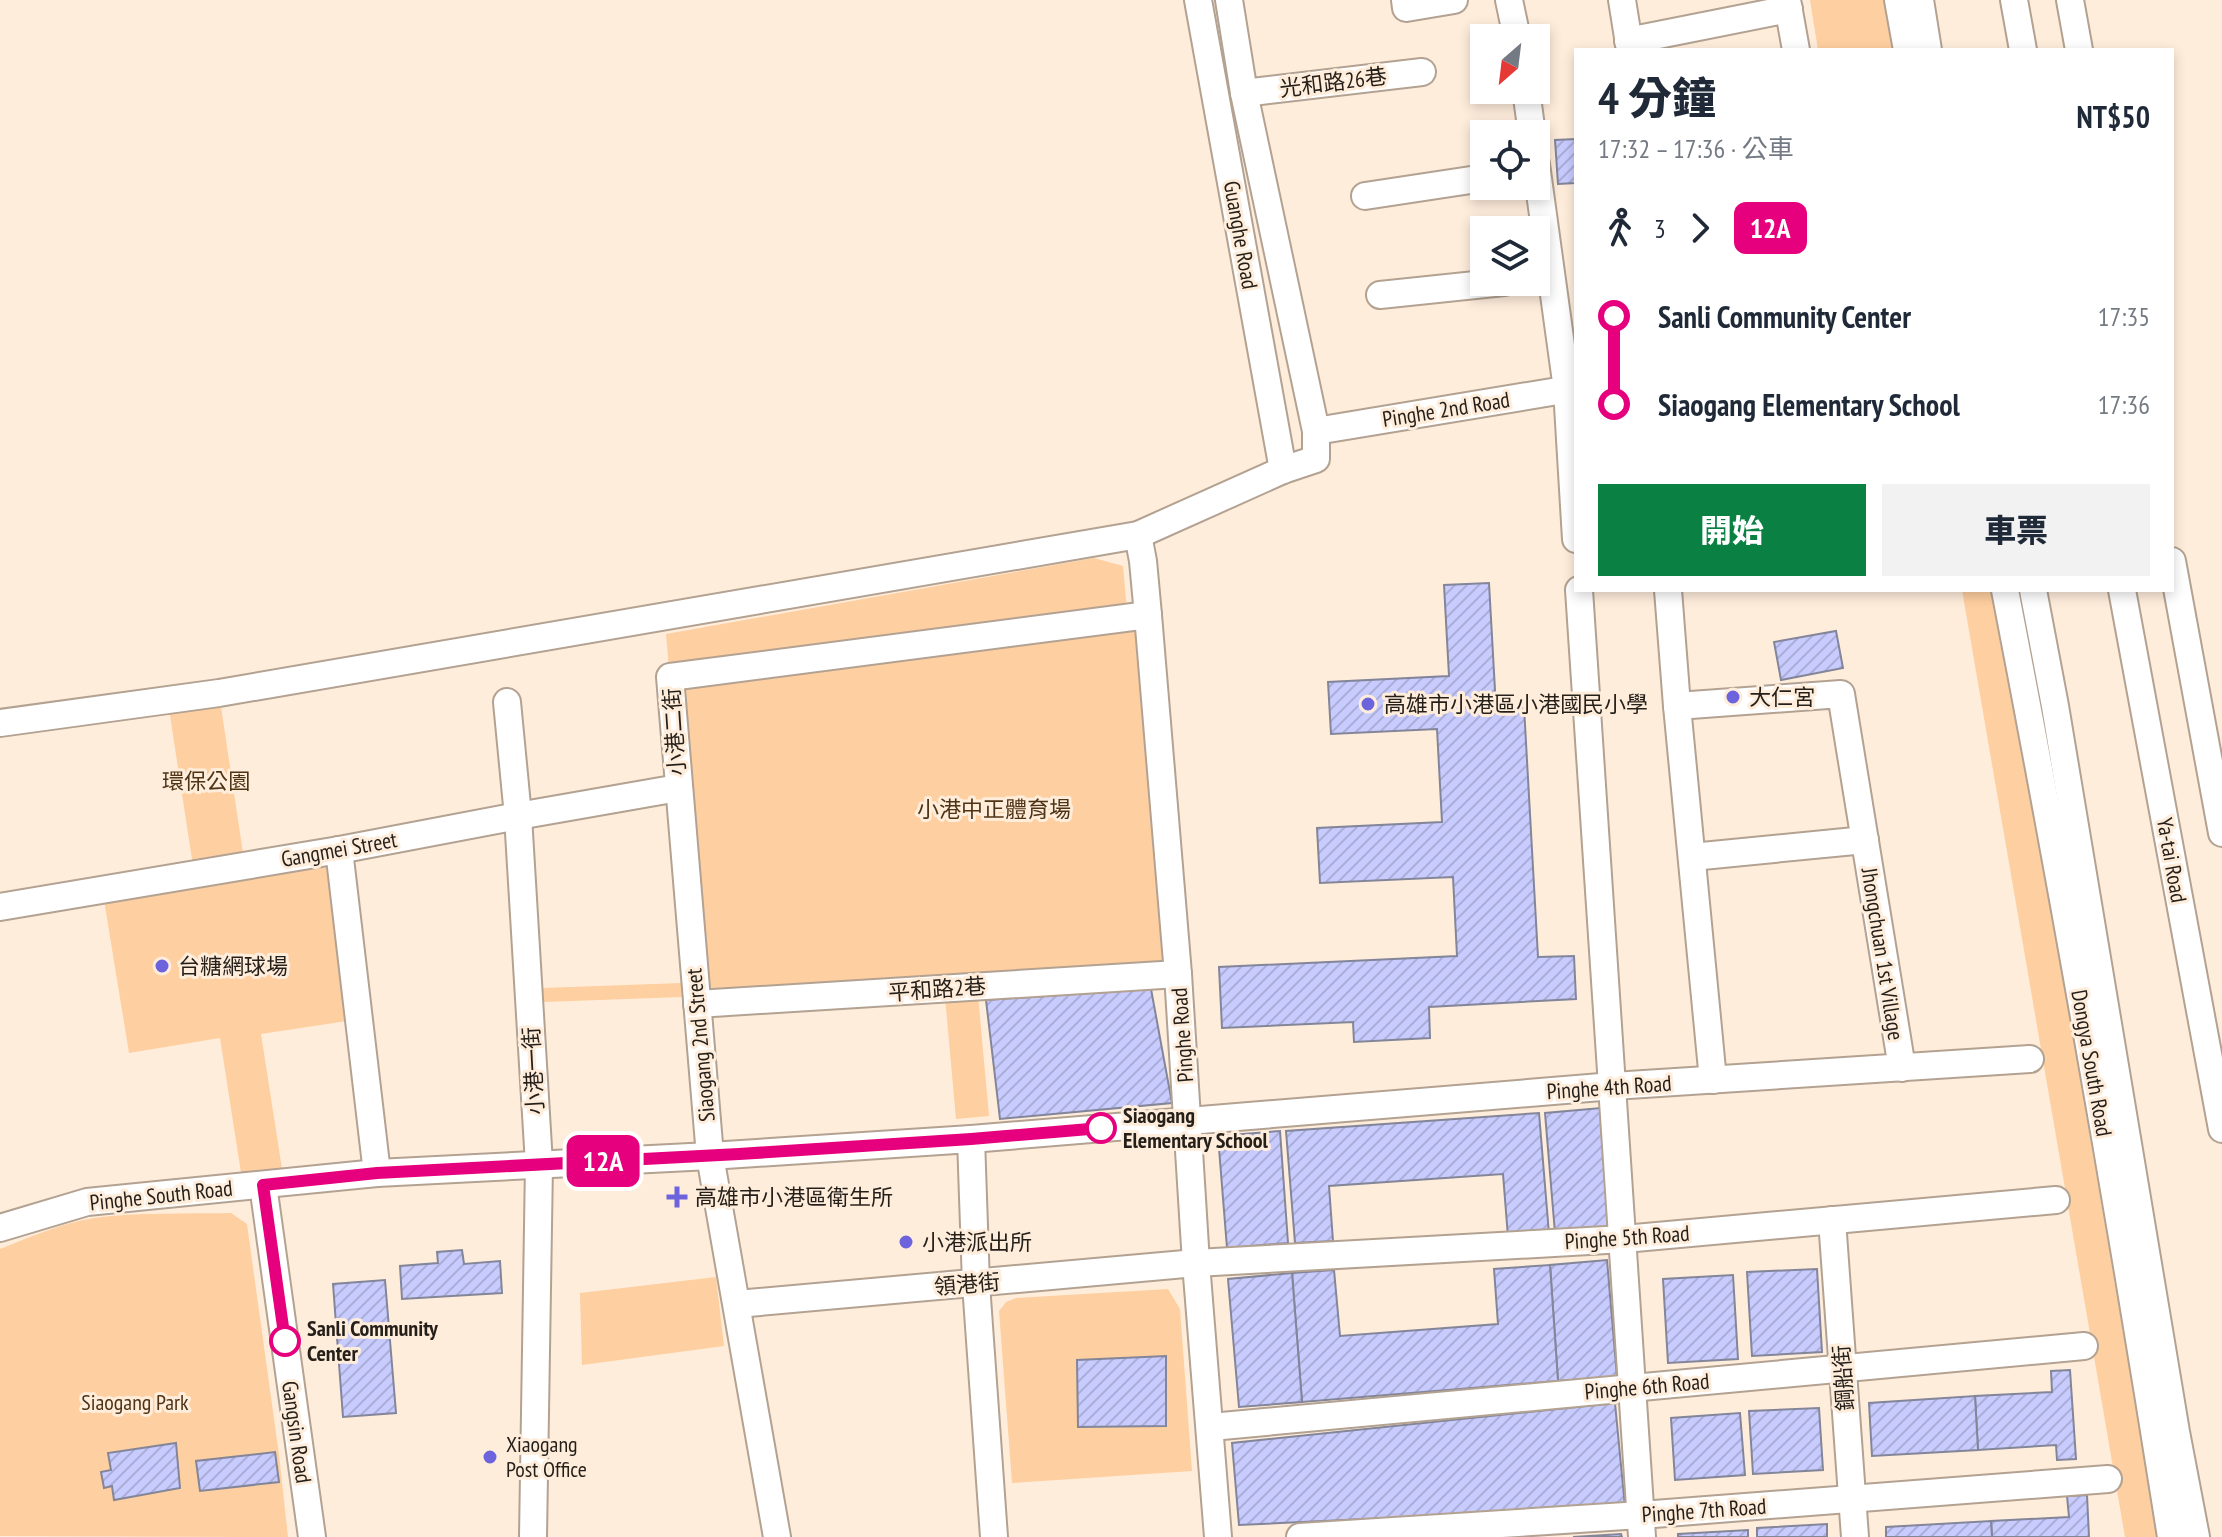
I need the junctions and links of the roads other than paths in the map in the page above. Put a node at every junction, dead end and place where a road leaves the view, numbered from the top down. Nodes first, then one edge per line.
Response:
1 (1198, 0) edge
2 (1229, 0) edge
3 (1405, 0) edge
4 (1454, 0) edge
5 (1509, 0) edge
6 (1622, 0) edge
7 (1898, 0) edge
8 (1920, 0) edge
9 (2014, 0) edge
10 (2070, 0) edge
11 (1788, 5) edge
12 (1514, 24) edge
13 (1629, 46) edge
14 (1796, 48) edge
15 (1907, 48) edge
16 (1928, 48) edge
17 (2023, 48) edge
18 (2079, 48) edge
19 (1422, 72) dead end
20 (1244, 93) junction
21 (1470, 180) edge
22 (1365, 196) dead end
23 (1470, 286) edge
24 (1380, 295) dead end
25 (1548, 296) edge
26 (1571, 388) edge
27 (1316, 431) junction
28 (1283, 470) junction
29 (1574, 479) edge
30 (1138, 535) junction
31 (2174, 572) edge
32 (1579, 592) edge
33 (1668, 592) edge
34 (2005, 592) edge
35 (2033, 592) edge
36 (2122, 592) edge
37 (1148, 615) junction
38 (507, 702) dead end
39 (1677, 706) junction
40 (0, 723) edge
41 (678, 788) junction
42 (518, 816) junction
43 (2222, 833) edge
44 (1865, 840) junction
45 (339, 850) junction
46 (1692, 857) junction
47 (0, 907) edge
48 (1178, 974) junction
49 (697, 1004) junction
50 (2030, 1059) dead end
51 (1902, 1068) junction
52 (1713, 1080) junction
53 (1613, 1086) junction
54 (1188, 1120) junction
55 (2222, 1129) edge
56 (971, 1139) junction
57 (710, 1156) junction
58 (539, 1164) junction
59 (377, 1173) junction
60 (263, 1185) junction
61 (2056, 1200) dead end
62 (1832, 1220) junction
63 (0, 1228) edge
64 (1624, 1239) junction
65 (1196, 1263) junction
66 (976, 1284) junction
67 (737, 1304) junction
68 (2084, 1346) dead end
69 (1843, 1368) junction
70 (1633, 1387) junction
71 (1211, 1427) junction
72 (2108, 1479) dead end
73 (1852, 1499) junction
74 (1641, 1526) edge
75 (312, 1537) edge
76 (533, 1537) edge
77 (777, 1537) edge
78 (994, 1537) edge
79 (1218, 1537) edge
80 (1300, 1537) edge
81 (1855, 1537) edge
82 (2171, 1537) edge
83 (2196, 1537) edge

1 - 28 street, Guanghe Road
2 - 20 street, Guanghe Road
3 - 4 street
5 - 12 street
6 - 13 street
7 - 15 street
8 - 16 street
9 - 17 street
10 - 18 street
11 - 13 street
11 - 14 street
19 - 20 street, 光和路26巷
20 - 27 street, Guanghe Road
21 - 22 street
23 - 24 street
25 - 26 street
26 - 27 street, Pinghe 2nd Road
26 - 29 street
27 - 28 street, Guanghe Road
28 - 30 street
30 - 37 street, Pinghe Road
30 - 40 street
31 - 43 street
32 - 53 street
33 - 39 street
34 - 82 street, Dongya South Road
35 - 83 street, Dongya South Road
36 - 55 street, Ya-tai Road
37 - 41 street, 小港二街
37 - 48 street, Pinghe Road
38 - 42 street, 小港一街
39 - 44 street, Jhongchuan 1st Village
39 - 46 street
41 - 42 street, Gangmei Street
41 - 49 street, Siaogang 2nd Street
42 - 45 street, Gangmei Street
42 - 58 street, 小港一街
44 - 46 street, Jhongchuan 1st Village
44 - 51 street, Jhongchuan 1st Village
45 - 47 street, Gangmei Street
45 - 59 street
46 - 52 street
48 - 49 street, 平和路2巷
48 - 54 street, Pinghe Road
49 - 57 street, Siaogang 2nd Street
50 - 51 street, Pinghe 4th Road
51 - 52 street, Pinghe 4th Road
52 - 53 street, Pinghe 4th Road
53 - 54 street, Pinghe 4th Road
53 - 64 street
54 - 56 street, Pinghe South Road
54 - 65 street, Pinghe Road
56 - 57 street, Pinghe South Road
56 - 66 street
57 - 58 street, Pinghe South Road
57 - 67 street, Siaogang 2nd Street
58 - 59 street, Pinghe South Road
58 - 76 street, 小港一街
59 - 60 street, Pinghe South Road
60 - 63 street, Pinghe South Road
60 - 75 street, Gangsin Road
61 - 62 street, Pinghe 5th Road
62 - 64 street, Pinghe 5th Road
62 - 69 street, 鋼船街
64 - 65 street, Pinghe 5th Road
64 - 70 street
65 - 66 street, 領港街
65 - 71 street, Pinghe Road
66 - 67 street, 領港街
66 - 78 street
67 - 77 street, Siaogang 2nd Street
68 - 69 street, Pinghe 6th Road
69 - 70 street, Pinghe 6th Road
69 - 73 street, 鋼船街
70 - 71 street, Pinghe 6th Road
70 - 74 street
71 - 79 street, Pinghe Road
72 - 73 street, Pinghe 7th Road
73 - 74 street, Pinghe 7th Road
73 - 81 street, 鋼船街
74 - 80 street, Pinghe 7th Road

